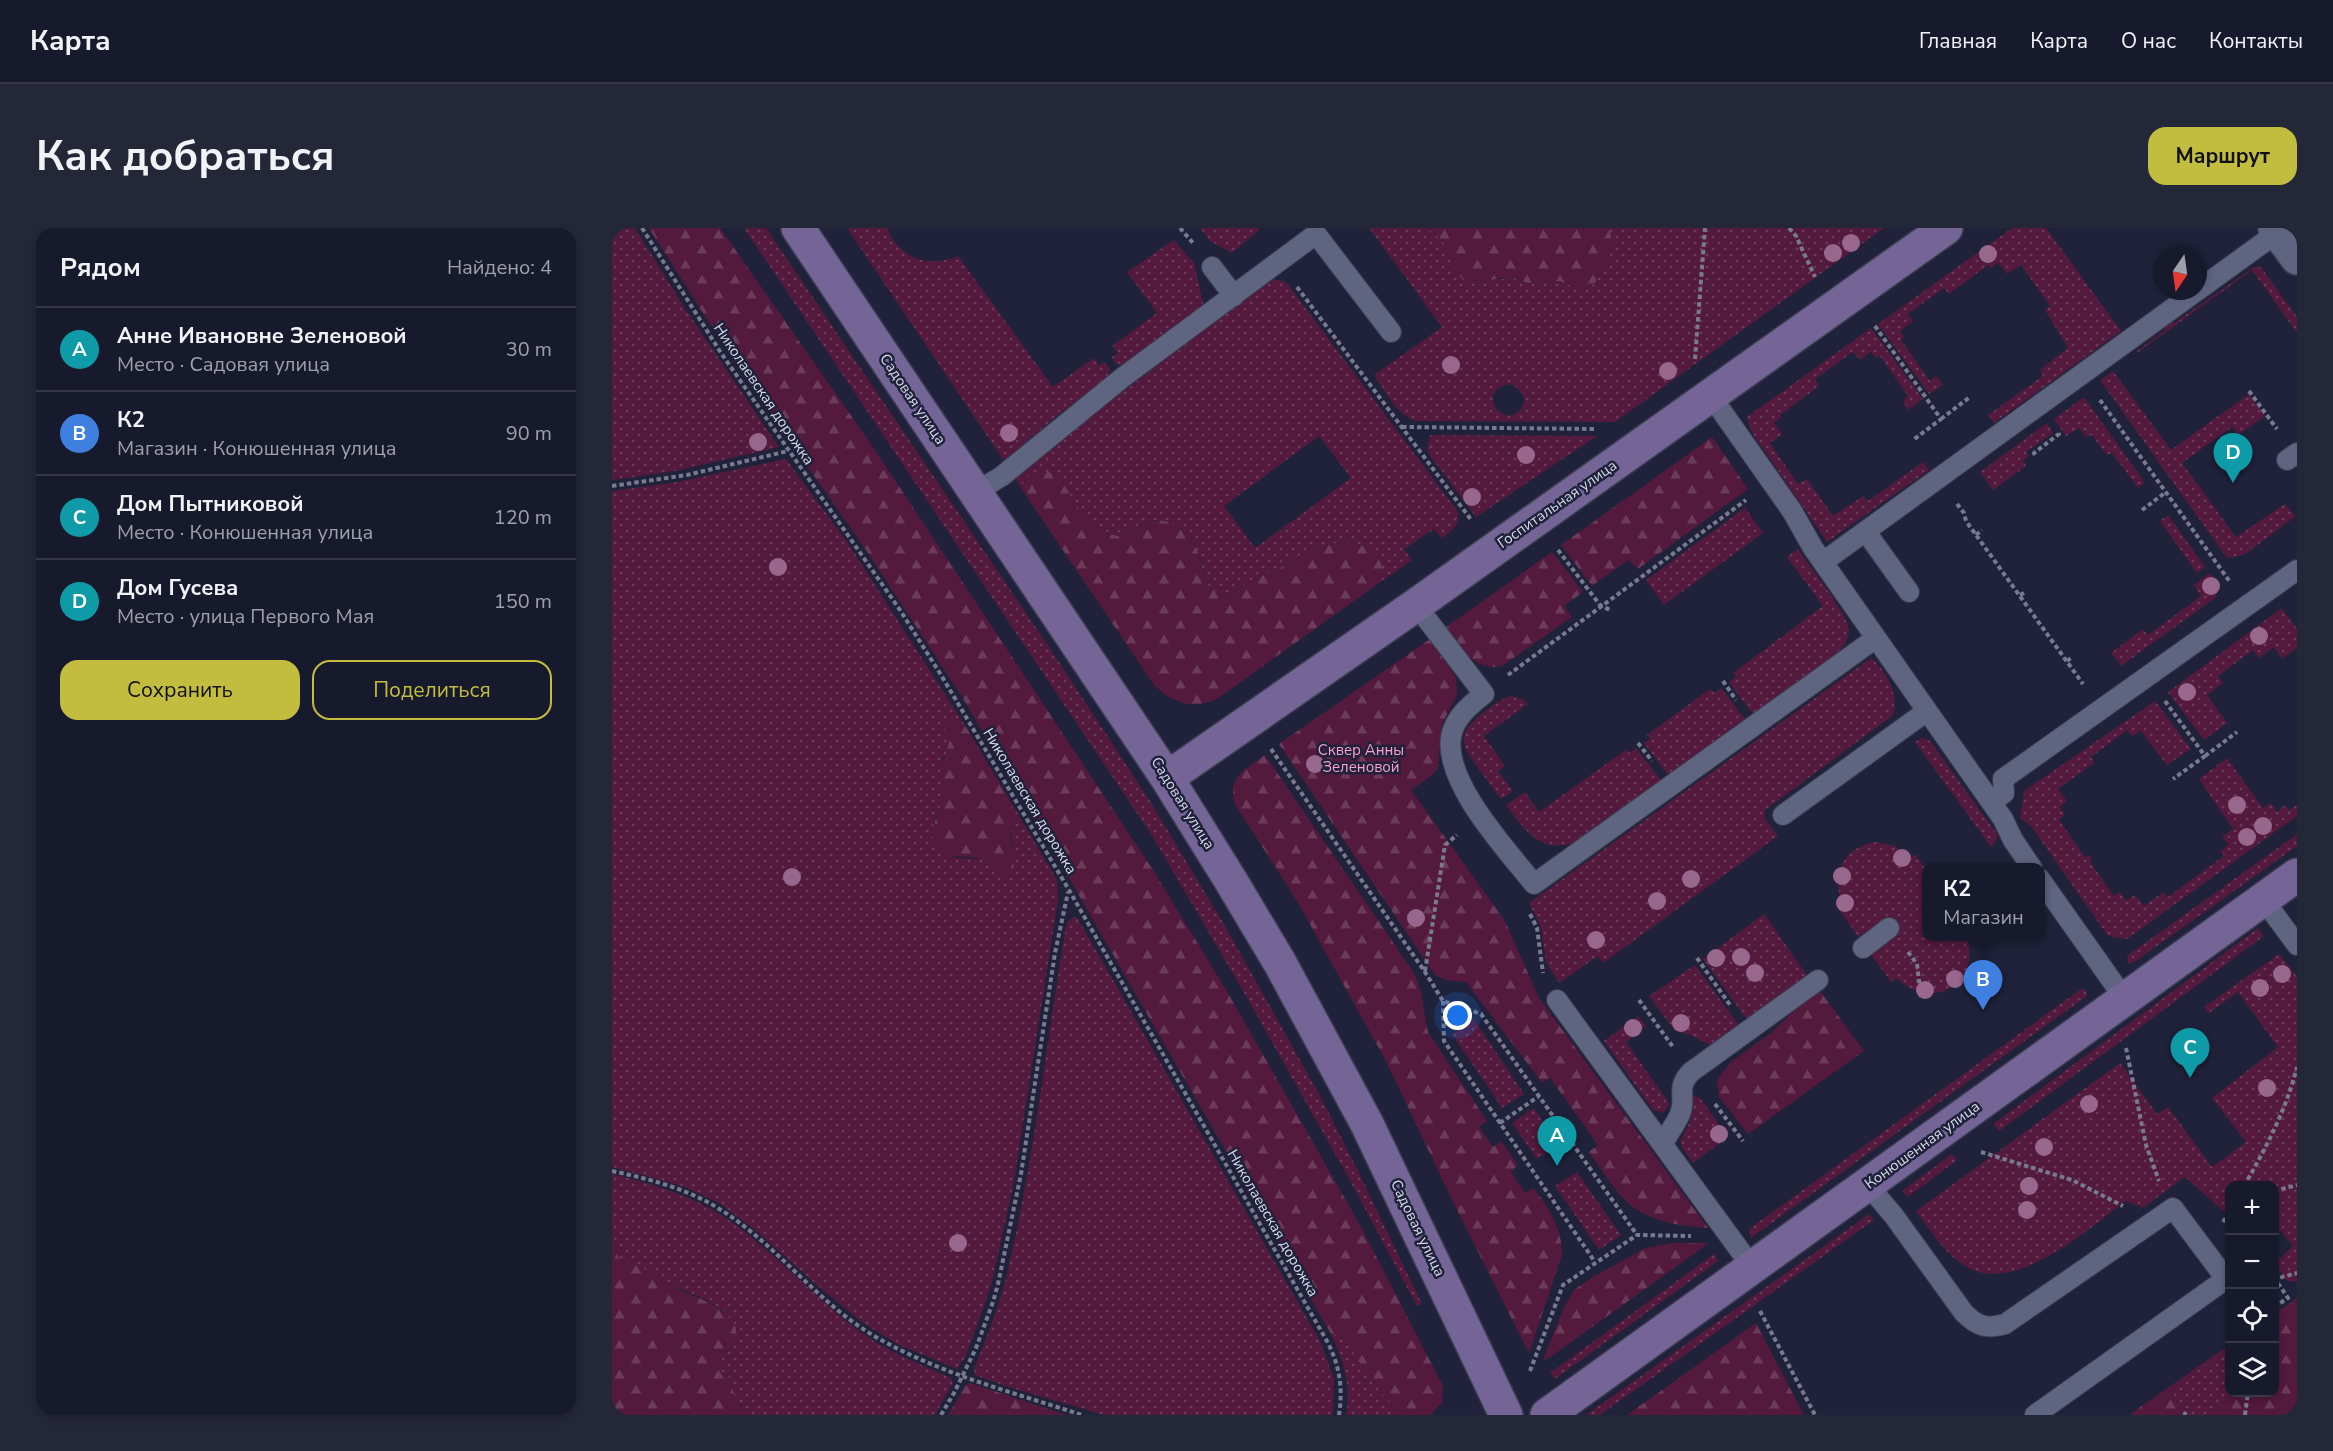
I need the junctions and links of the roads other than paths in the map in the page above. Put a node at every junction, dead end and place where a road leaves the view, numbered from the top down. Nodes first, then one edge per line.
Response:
1 (798, 228) edge
2 (1946, 228) edge
3 (2284, 239) edge
4 (1212, 267) dead end
5 (1234, 296) junction
6 (1391, 332) dead end
7 (1711, 396) junction
8 (976, 492) junction
9 (1866, 532) junction
10 (1823, 562) junction
11 (2297, 570) edge
12 (1909, 592) dead end
13 (1416, 605) junction
14 (1876, 638) junction
15 (1927, 711) junction
16 (1167, 778) junction
17 (1991, 802) junction
18 (1783, 815) dead end
19 (2029, 863) edge
20 (2297, 875) edge
21 (2045, 886) edge
22 (2263, 899) junction
23 (1889, 928) road end
24 (2297, 945) edge
25 (1863, 948) dead end
26 (1818, 980) dead end
27 (2124, 998) junction
28 (1557, 1000) road end
29 (1663, 1144) junction
30 (1868, 1184) junction
31 (1752, 1267) junction
32 (1506, 1415) edge
33 (1547, 1415) edge
34 (2036, 1415) edge

1 - 8 street, Садовая улица
2 - 7 street, Госпитальная улица
3 - 9 lane
4 - 5 lane
5 - 6 lane
5 - 8 lane
7 - 10 lane
7 - 13 street, Госпитальная улица
8 - 16 street, Садовая улица
9 - 10 lane
9 - 12 lane
10 - 14 lane
11 - 17 lane
13 - 14 lane
13 - 16 street, Госпитальная улица
14 - 15 lane
15 - 17 lane
15 - 18 lane
16 - 32 street, Садовая улица
17 - 19 lane
20 - 22 street, Конюшенная улица
21 - 27 lane
22 - 24 lane
22 - 27 street, Конюшенная улица
23 - 25 lane
26 - 29 lane
27 - 30 street, Конюшенная улица
28 - 29 lane
29 - 31 lane
30 - 31 street, Конюшенная улица
30 - 34 lane
31 - 33 street, Конюшенная улица

